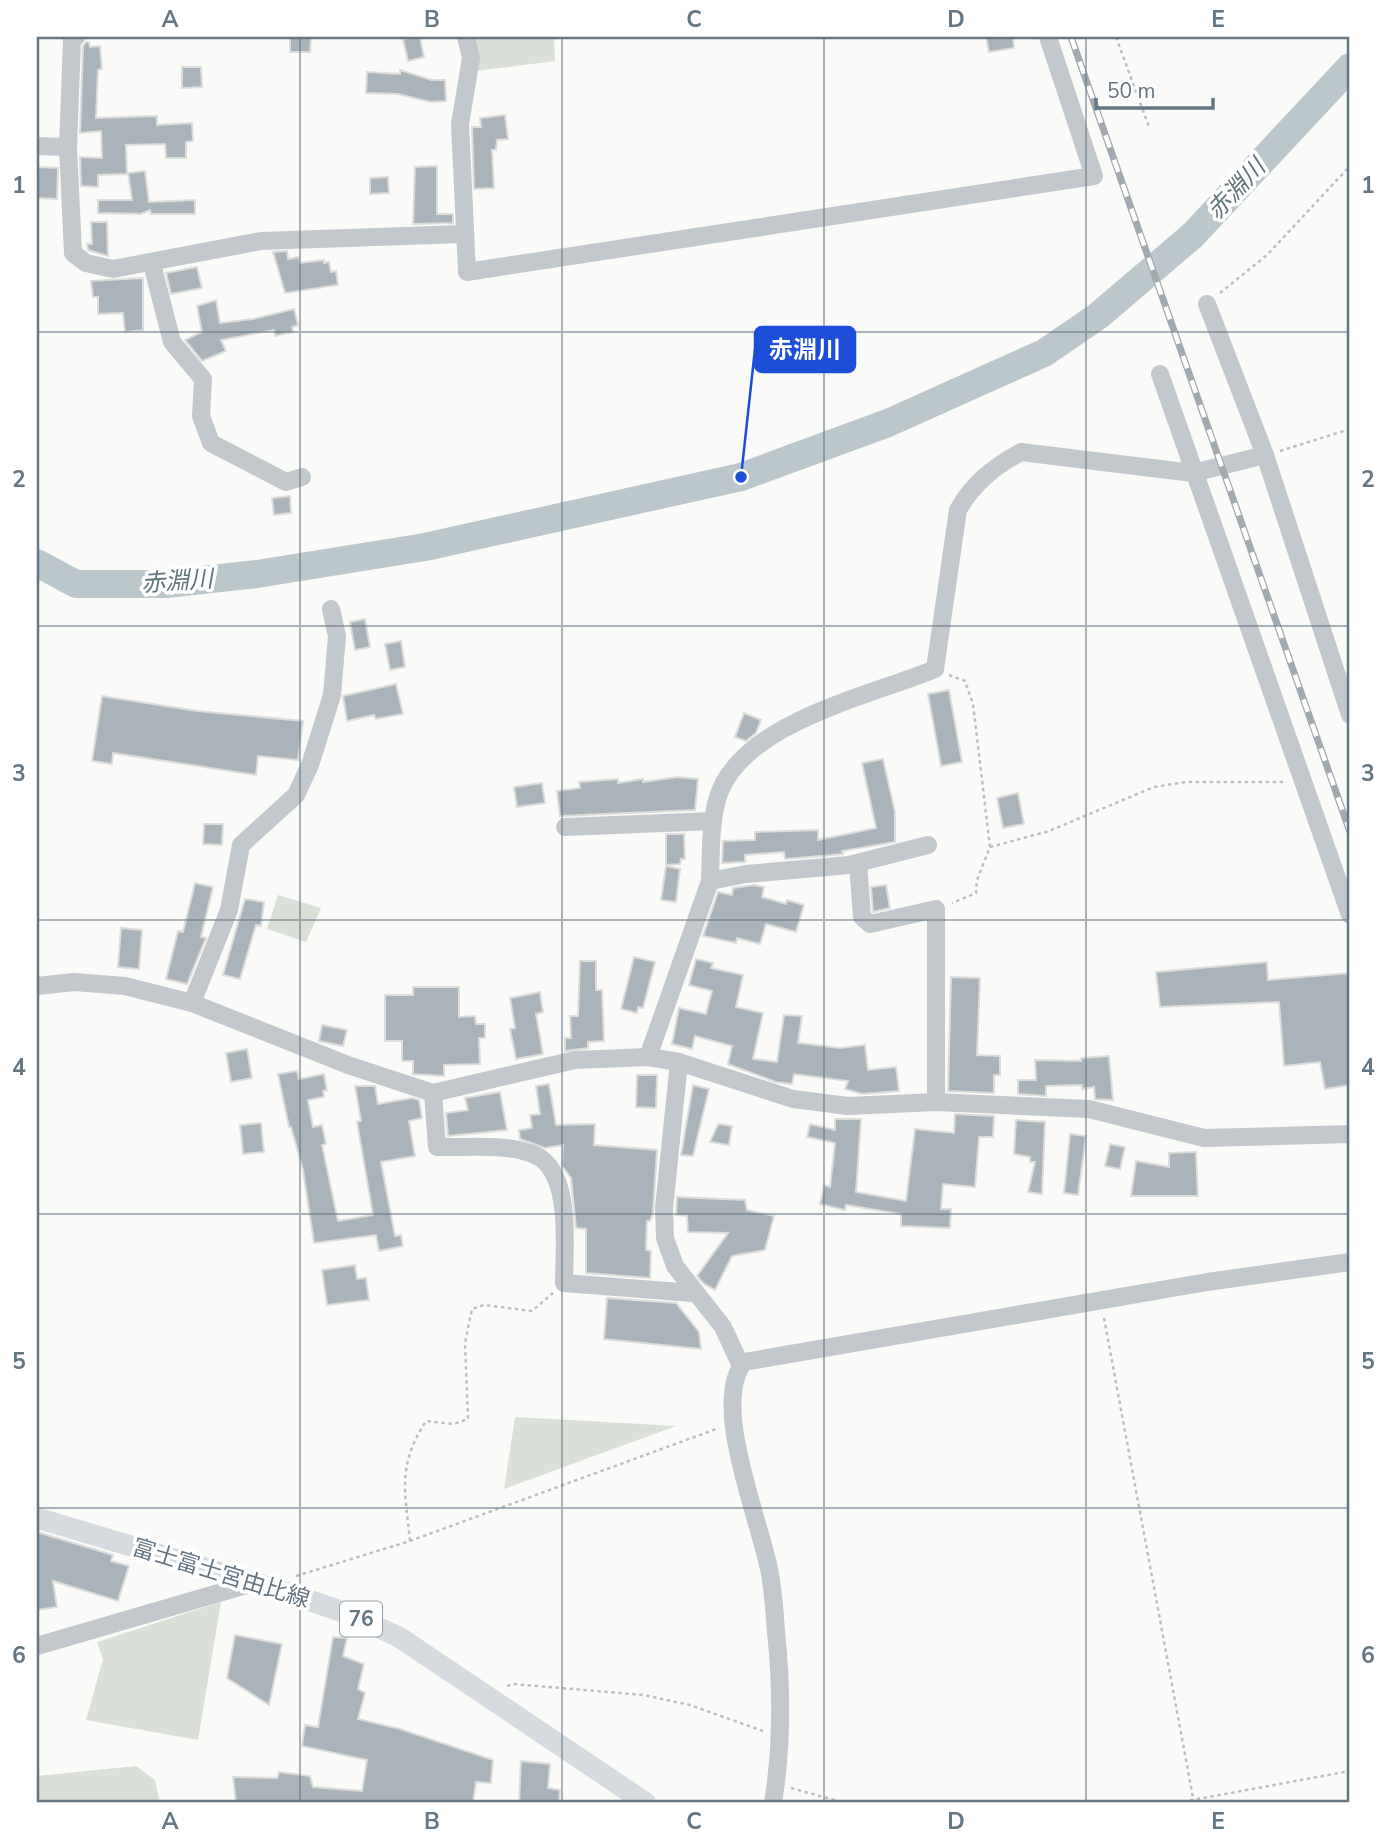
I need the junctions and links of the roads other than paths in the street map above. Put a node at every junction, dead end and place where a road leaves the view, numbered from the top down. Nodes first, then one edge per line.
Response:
1 (466, 37) edge
2 (1048, 37) edge
3 (72, 38) edge
4 (37, 146) edge
5 (68, 146) junction
6 (463, 234) junction
7 (152, 264) junction
8 (1207, 304) road end
9 (1160, 374) dead end
10 (1265, 456) junction
11 (1193, 473) junction
12 (302, 477) dead end
13 (331, 609) dead end
14 (1350, 715) edge
15 (713, 821) junction
16 (565, 827) dead end
17 (928, 845) dead end
18 (858, 863) junction
19 (710, 881) junction
20 (1350, 915) edge
21 (37, 986) edge
22 (192, 1003) junction
23 (648, 1057) junction
24 (679, 1062) junction
25 (433, 1093) junction
26 (936, 1102) junction
27 (1350, 1134) edge
28 (1350, 1262) edge
29 (693, 1293) junction
30 (741, 1366) junction
31 (37, 1518) edge
32 (253, 1583) junction
33 (37, 1646) edge
34 (646, 1803) edge
35 (773, 1803) edge

1 - 6 street
2 - 6 street
3 - 5 street
4 - 5 street
5 - 7 street
6 - 7 street
7 - 12 street
8 - 10 street
9 - 11 street
10 - 11 street
10 - 14 street
11 - 15 street
11 - 20 street
13 - 22 street
15 - 16 street
15 - 19 street
17 - 18 street
18 - 19 street
18 - 26 street
19 - 23 street
21 - 22 street
22 - 25 street
23 - 24 street
23 - 25 street
24 - 26 street
24 - 29 street
25 - 29 street
26 - 27 street
28 - 30 street
29 - 30 street
30 - 35 street
31 - 32 main road, 富士富士宮由比線 / 76
32 - 33 street
32 - 34 main road, 富士富士宮由比線 / 76

